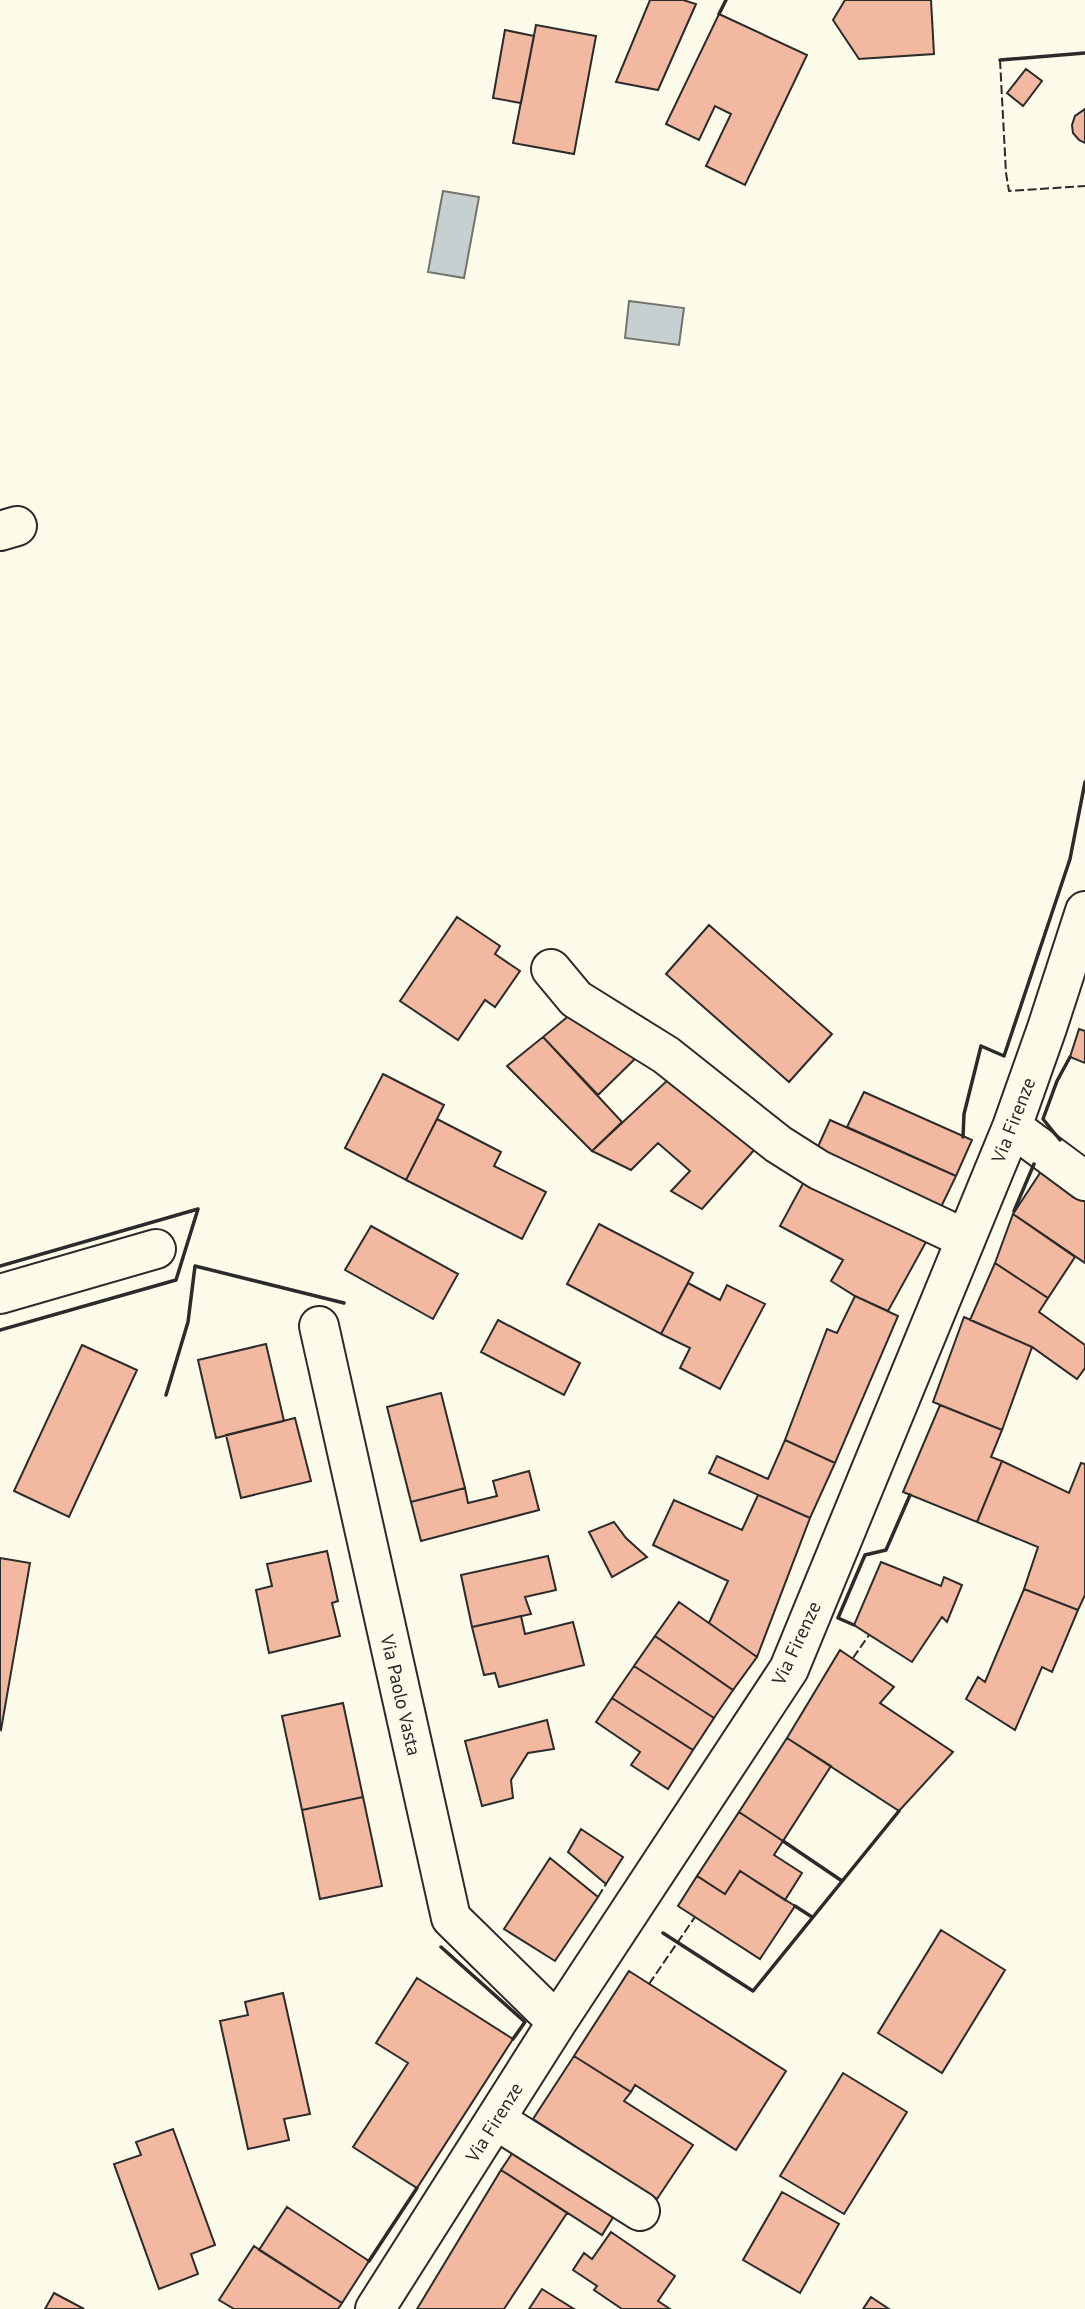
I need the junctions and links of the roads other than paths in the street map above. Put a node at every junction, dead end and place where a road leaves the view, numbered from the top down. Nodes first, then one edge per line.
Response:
1 (1085, 911) edge
2 (551, 968) dead end
3 (1012, 1127) junction
4 (1085, 1181) edge
5 (966, 1239) junction
6 (156, 1249) dead end
7 (0, 1294) edge
8 (319, 1326) dead end
9 (557, 2022) junction
10 (496, 2120) junction
11 (640, 2211) dead end
12 (375, 2309) edge

1 - 3 street, Via Firenze
2 - 5 street
3 - 4 street
3 - 5 street, Via Firenze
5 - 9 street, Via Firenze
6 - 7 street
8 - 9 street, Via Paolo Vasta
9 - 10 street, Via Firenze
10 - 11 street
10 - 12 street, Via Firenze

